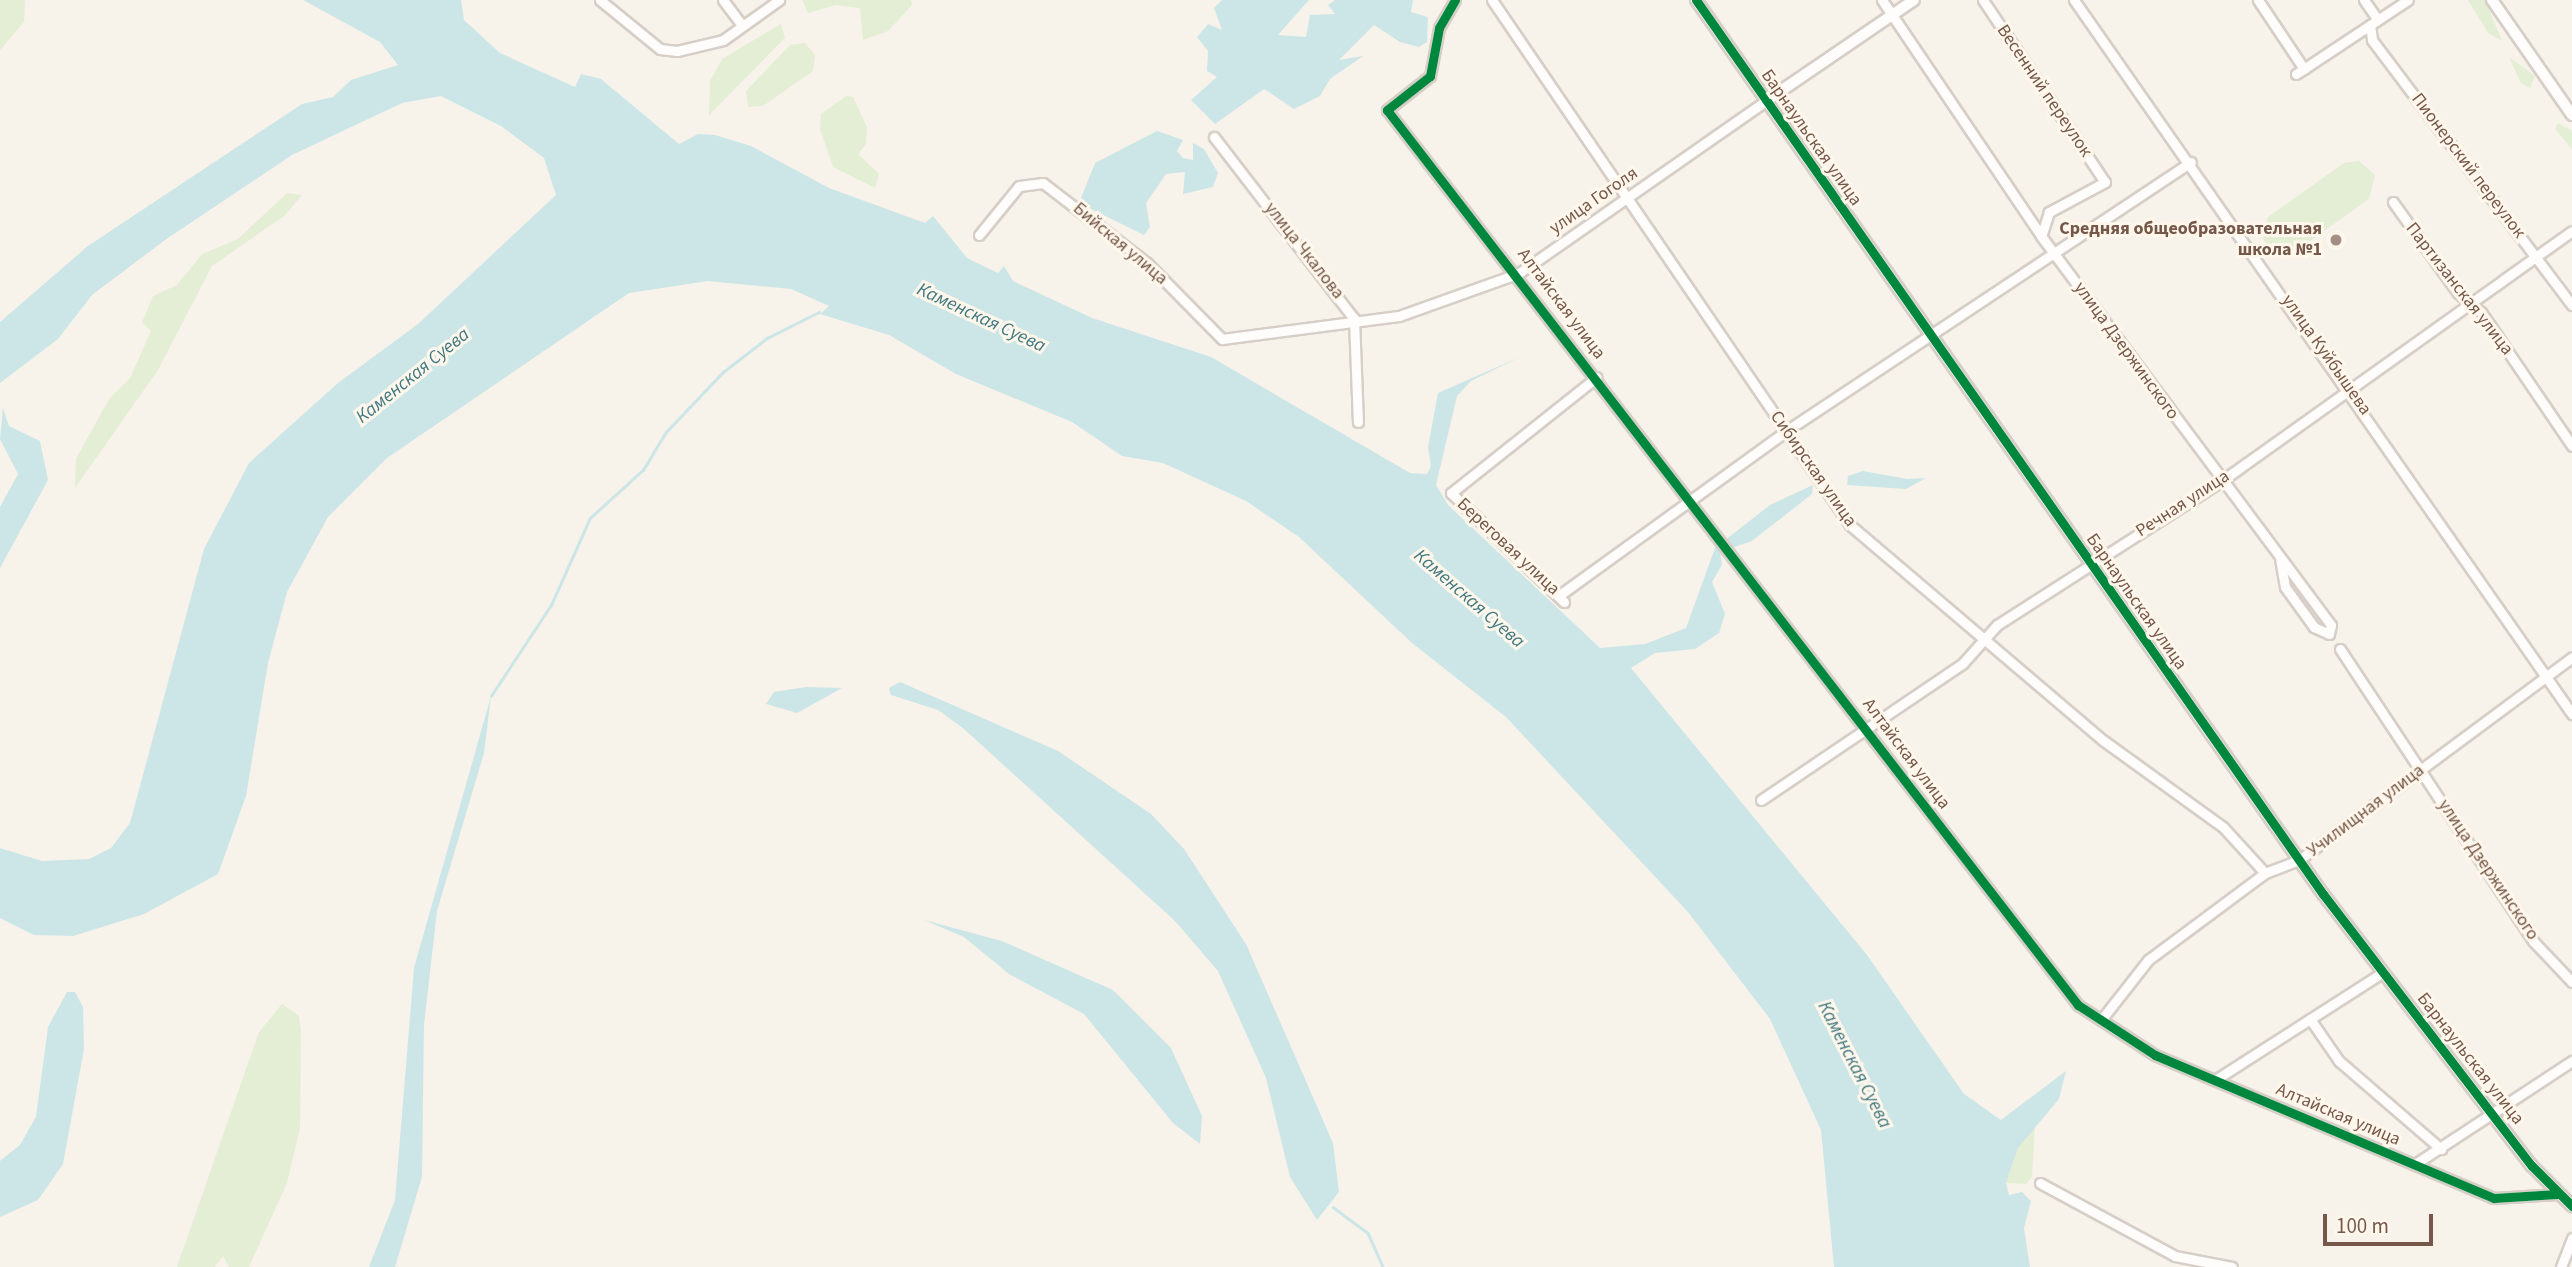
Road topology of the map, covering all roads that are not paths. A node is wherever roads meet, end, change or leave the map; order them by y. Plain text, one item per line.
1 (600, 0) edge
2 (723, 0) edge
3 (779, 0) edge
4 (1455, 0) edge
5 (1492, 0) edge
6 (1696, 0) edge
7 (1882, 0) edge
8 (1913, 0) edge
9 (1983, 0) edge
10 (2074, 0) edge
11 (2258, 0) edge
12 (2364, 0) edge
13 (2408, 0) edge
14 (2492, 0) edge
15 (1893, 14) junction
16 (2374, 22) junction
17 (742, 25) junction
18 (1766, 101) junction
19 (2572, 115) edge
20 (1214, 138) dead end
21 (2191, 162) junction
22 (1626, 198) junction
23 (2393, 202) dead end
24 (2572, 231) edge
25 (978, 236) dead end
26 (2041, 236) junction
27 (2055, 252) junction
28 (2536, 257) junction
29 (1519, 273) junction
30 (2469, 305) junction
31 (2572, 305) edge
32 (1354, 319) junction
33 (1930, 336) junction
34 (1222, 339) joint
35 (1597, 377) junction
36 (2350, 389) junction
37 (1358, 422) dead end
38 (1786, 431) junction
39 (2572, 446) edge
40 (2220, 482) junction
41 (1691, 500) junction
42 (2280, 560) junction
43 (2090, 563) junction
44 (1986, 639) junction
45 (2340, 649) dead end
46 (2572, 657) edge
47 (2546, 676) junction
48 (2572, 714) edge
49 (1868, 731) junction
50 (2421, 769) junction
51 (1761, 800) dead end
52 (2299, 860) junction
53 (2265, 873) junction
54 (2383, 972) junction
55 (2572, 982) edge
56 (2309, 1019) junction
57 (2101, 1020) junction
58 (2572, 1061) edge
59 (2215, 1080) junction
60 (2491, 1113) junction
61 (2441, 1149) junction
62 (2415, 1164) junction
63 (2040, 1183) dead end
64 (2557, 1194) junction
65 (2572, 1206) edge
66 (2572, 1238) edge
67 (2232, 1267) edge
68 (2561, 1267) edge

1 - 17 street
2 - 17 street
3 - 17 street
4 - 29 street, Алтайская улица
5 - 22 street, Сибирская улица
6 - 18 street, Барнаульская улица
7 - 15 street, улица Дзержинского
8 - 15 street, улица Гоголя
9 - 26 street, Весенний переулок
10 - 21 street, улица Куйбышева
11 - 16 street
12 - 16 street, Пионерский переулок
13 - 16 street
14 - 19 street
15 - 18 street, улица Гоголя
15 - 26 street, улица Дзержинского
16 - 28 street, Пионерский переулок
18 - 22 street, улица Гоголя
18 - 33 street, Барнаульская улица
20 - 32 street, улица Чкалова
21 - 27 street
21 - 36 street, улица Куйбышева
22 - 29 street, улица Гоголя
22 - 38 street, Сибирская улица
23 - 30 street, Партизанская улица
24 - 28 street, Речная улица
25 - 34 street, Бийская улица
26 - 27 street, улица Дзержинского
27 - 33 street
27 - 40 street, улица Дзержинского
28 - 30 street, Речная улица
28 - 31 street, Пионерский переулок
29 - 32 street, улица Гоголя
29 - 35 street, Алтайская улица
30 - 36 street, Речная улица
30 - 39 street, Партизанская улица
32 - 34 street, улица Гоголя
32 - 37 street, улица Чкалова
33 - 38 street
33 - 43 street, Барнаульская улица
35 - 41 street, Алтайская улица
35 - 41 street, Береговая улица
36 - 40 street, Речная улица
36 - 47 street, улица Куйбышева
38 - 41 street
38 - 44 street, Сибирская улица
40 - 42 street, улица Дзержинского
40 - 43 street, Речная улица
41 - 49 street, Алтайская улица
42 - 42 street, улица Дзержинского
43 - 44 street, Речная улица
43 - 52 street, Барнаульская улица
44 - 49 street, Речная улица
44 - 53 street, Сибирская улица
45 - 50 street, улица Дзержинского
46 - 47 street, Училищная улица
47 - 48 street, улица Куйбышева
47 - 50 street, Училищная улица
49 - 51 street, Речная улица
49 - 57 street, Алтайская улица
50 - 52 street, Училищная улица
50 - 55 street, улица Дзержинского
52 - 53 street, Училищная улица
52 - 54 street, Барнаульская улица
53 - 57 street, Училищная улица
54 - 56 street
54 - 60 street, Барнаульская улица
56 - 59 street
56 - 61 street
57 - 59 street, Алтайская улица
58 - 60 street
59 - 62 street, Алтайская улица
60 - 61 street
60 - 64 street, Барнаульская улица
61 - 62 street
62 - 64 street, Алтайская улица
63 - 67 street
64 - 65 street, Барнаульская улица
66 - 68 street

